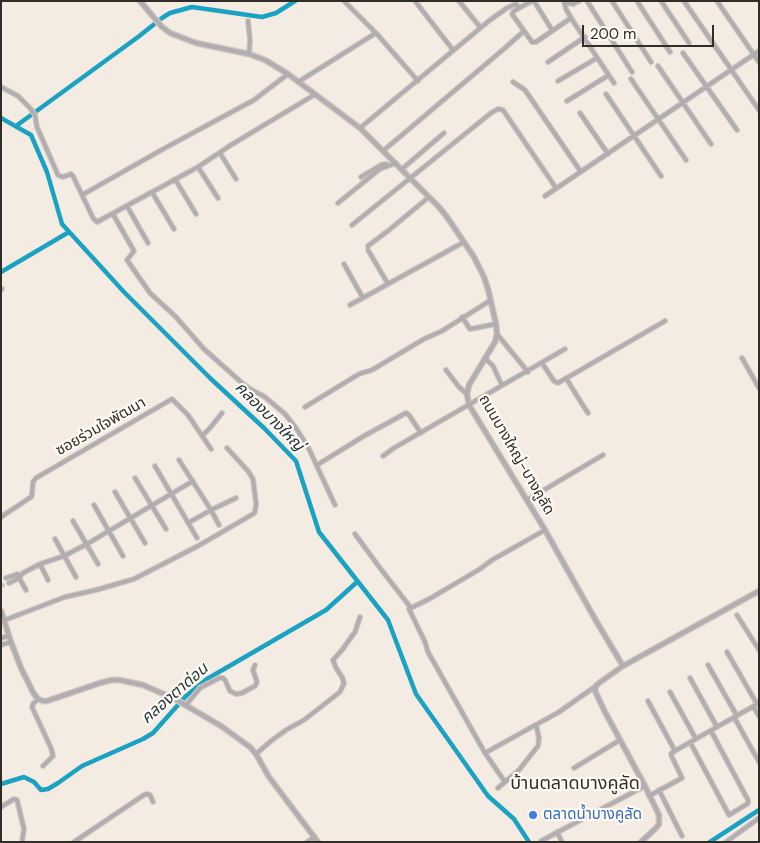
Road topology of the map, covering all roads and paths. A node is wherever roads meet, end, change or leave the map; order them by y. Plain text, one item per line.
1 (140, 1) edge
2 (344, 1) edge
3 (415, 1) edge
4 (459, 1) edge
5 (533, 1) edge
6 (564, 1) edge
7 (580, 1) edge
8 (587, 1) edge
9 (612, 1) edge
10 (637, 1) edge
11 (662, 1) edge
12 (684, 1) edge
13 (718, 1) edge
14 (518, 4) edge
15 (571, 18) junction
16 (248, 20) dead end
17 (480, 27) junction
18 (552, 30) junction
19 (524, 31) junction
20 (376, 33) junction
21 (585, 37) junction
22 (688, 43) dead end
23 (453, 50) junction
24 (759, 51) edge
25 (670, 52) dead end
26 (684, 53) dead end
27 (249, 54) junction
28 (754, 55) junction
29 (597, 58) junction
30 (548, 62) dead end
31 (651, 62) dead end
32 (759, 62) edge
33 (658, 66) dead end
34 (731, 70) junction
35 (632, 72) dead end
36 (288, 74) junction
37 (608, 75) junction
38 (631, 80) dead end
39 (418, 81) junction
40 (558, 81) dead end
41 (298, 82) junction
42 (514, 82) dead end
43 (614, 83) dead end
44 (707, 86) junction
45 (1, 87) edge
46 (606, 94) dead end
47 (314, 95) junction
48 (567, 101) dead end
49 (683, 103) junction
50 (759, 110) edge
51 (580, 113) dead end
52 (658, 119) junction
53 (360, 128) junction
54 (737, 130) dead end
55 (444, 133) dead end
56 (634, 135) junction
57 (711, 144) dead end
58 (383, 151) junction
59 (220, 153) junction
60 (608, 154) junction
61 (686, 160) dead end
62 (396, 163) junction
63 (389, 165) junction
64 (198, 167) junction
65 (402, 169) junction
66 (581, 172) junction
67 (661, 176) dead end
68 (361, 177) dead end
69 (410, 178) junction
70 (175, 179) junction
71 (236, 179) dead end
72 (556, 188) junction
73 (152, 192) junction
74 (82, 195) junction
75 (545, 196) dead end
76 (429, 197) junction
77 (218, 198) dead end
78 (338, 203) dead end
79 (127, 206) junction
80 (113, 214) junction
81 (196, 214) dead end
82 (352, 225) dead end
83 (174, 229) dead end
84 (464, 242) junction
85 (148, 243) dead end
86 (344, 264) dead end
87 (388, 284) junction
88 (363, 298) junction
89 (491, 300) junction
90 (350, 305) dead end
91 (462, 317) junction
92 (665, 321) dead end
93 (496, 324) junction
94 (497, 334) junction
95 (566, 349) dead end
96 (484, 358) junction
97 (742, 358) dead end
98 (542, 363) junction
99 (446, 370) dead end
100 (528, 372) junction
101 (566, 378) junction
102 (501, 383) dead end
103 (759, 388) edge
104 (467, 394) junction
105 (469, 405) junction
106 (305, 407) dead end
107 (588, 412) dead end
108 (222, 413) dead end
109 (421, 433) junction
110 (202, 436) junction
111 (211, 448) dead end
112 (227, 448) dead end
113 (603, 454) dead end
114 (383, 456) dead end
115 (179, 460) dead end
116 (317, 465) junction
117 (155, 466) dead end
118 (135, 478) dead end
119 (193, 481) junction
120 (115, 492) dead end
121 (172, 494) junction
122 (236, 498) dead end
123 (527, 500) junction
124 (94, 505) dead end
125 (152, 505) junction
126 (335, 505) dead end
127 (211, 510) junction
128 (1, 517) edge
129 (131, 518) junction
130 (73, 522) dead end
131 (188, 523) junction
132 (219, 525) dead end
133 (166, 529) dead end
134 (545, 530) junction
135 (109, 531) junction
136 (356, 534) dead end
137 (54, 538) dead end
138 (197, 538) dead end
139 (145, 543) dead end
140 (87, 544) junction
141 (64, 556) junction
142 (123, 556) dead end
143 (40, 564) junction
144 (98, 564) dead end
145 (18, 576) junction
146 (76, 577) dead end
147 (6, 578) tunnel mouth
148 (48, 580) dead end
149 (8, 583) tunnel mouth
150 (26, 590) dead end
151 (759, 591) edge
152 (732, 605) junction
153 (411, 608) junction
154 (1, 611) edge
155 (360, 617) dead end
156 (5, 620) junction
157 (9, 636) junction
158 (1, 638) edge
159 (11, 642) junction
160 (1, 645) edge
161 (759, 650) edge
162 (727, 652) dead end
163 (255, 665) dead end
164 (708, 665) dead end
165 (623, 666) junction
166 (690, 678) dead end
167 (596, 686) junction
168 (670, 692) dead end
169 (38, 698) junction
170 (648, 701) dead end
171 (185, 704) junction
172 (756, 704) edge
173 (736, 716) junction
174 (759, 716) edge
175 (536, 726) junction
176 (717, 727) junction
177 (711, 730) junction
178 (696, 739) junction
179 (620, 740) junction
180 (690, 742) junction
181 (675, 751) junction
182 (485, 753) junction
183 (256, 754) junction
184 (759, 762) edge
185 (43, 766) dead end
186 (574, 768) dead end
187 (505, 782) junction
188 (645, 786) junction
189 (498, 788) dead end
190 (659, 790) junction
191 (649, 796) junction
192 (153, 802) dead end
193 (1, 807) edge
194 (759, 818) edge
195 (557, 832) junction
196 (682, 836) dead end
197 (316, 840) edge
198 (541, 841) edge
199 (22, 842) edge
200 (74, 842) edge
201 (307, 842) edge
202 (562, 842) edge
203 (641, 842) edge
204 (726, 842) edge

1 - 27 street
2 - 20 street
3 - 23 street
4 - 17 street
5 - 14 street
5 - 18 street
6 - 7 street
6 - 15 street
8 - 35 street
9 - 31 street
10 - 25 street
11 - 22 street
12 - 34 street
13 - 28 street
14 - 17 street
14 - 19 street
15 - 18 street
15 - 21 street
16 - 27 street
17 - 23 street
18 - 19 street
19 - 58 street
20 - 39 street
20 - 41 street
21 - 29 street
21 - 30 street
23 - 39 street
24 - 28 street
26 - 44 street
27 - 36 street
28 - 32 street
28 - 34 street
29 - 37 street
29 - 40 street
33 - 49 street
34 - 44 street
34 - 50 street
36 - 41 street
36 - 74 street
37 - 43 street
37 - 48 street
38 - 52 street
39 - 53 street
41 - 47 street
42 - 66 street
44 - 49 street
44 - 54 street
45 - 74 street
46 - 56 street
47 - 53 street
47 - 59 street
49 - 52 street
49 - 57 street
51 - 60 street
52 - 56 street
52 - 61 street
53 - 58 street
55 - 65 street
56 - 60 street
56 - 67 street
58 - 62 street
59 - 64 street
59 - 71 street
60 - 66 street
62 - 63 street
62 - 65 street
63 - 68 street
63 - 78 street
64 - 70 street
64 - 77 street
65 - 69 street
66 - 72 street
69 - 72 street
69 - 76 street
69 - 82 street
70 - 73 street
70 - 81 street
72 - 75 street
73 - 79 street
73 - 83 street
74 - 80 street
76 - 84 street
76 - 87 street
79 - 80 street
79 - 85 street
80 - 116 street
84 - 87 street
84 - 89 street
86 - 88 street
87 - 88 street
88 - 90 street
89 - 91 street
89 - 93 street
91 - 93 street
91 - 106 street
92 - 101 street
93 - 94 street
94 - 96 street, ถนนบางใหญ่-บางคูลัด
94 - 100 street
95 - 98 street
96 - 102 street
96 - 104 street, ถนนบางใหญ่-บางคูลัด
97 - 103 street
98 - 100 street
98 - 101 street
99 - 104 street
100 - 105 street
101 - 107 street
104 - 105 street, ถนนบางใหญ่-บางคูลัด
105 - 109 street
105 - 123 street, ถนนบางใหญ่-บางคูลัด
108 - 110 street
109 - 114 street
109 - 116 street
110 - 111 street, ซอยร่วมใจพัฒนา
110 - 128 street, ซอยร่วมใจพัฒนา
112 - 156 street
113 - 123 street
115 - 119 street
116 - 126 street
117 - 121 street
118 - 125 street
119 - 121 street
119 - 127 street
120 - 129 street
121 - 125 street
121 - 131 street
122 - 127 street
123 - 134 street, ถนนบางใหญ่-บางคูลัด
124 - 135 street
125 - 129 street
125 - 133 street
127 - 131 street
127 - 132 street
129 - 135 street
129 - 139 street
130 - 140 street
131 - 138 street
134 - 153 street
134 - 165 street, ถนนบางใหญ่-บางคูลัด
135 - 140 street
135 - 142 street
136 - 153 street
137 - 141 street
140 - 141 street
140 - 144 street
141 - 143 street
141 - 146 street
143 - 145 street
143 - 148 street
145 - 147 street
145 - 149 street
145 - 150 street
151 - 152 street
152 - 161 street
152 - 165 street
153 - 182 street
154 - 156 street
155 - 183 street
156 - 157 street
157 - 158 street
157 - 159 street
159 - 160 street
159 - 169 street
162 - 172 street
163 - 171 street
164 - 173 street
165 - 167 street
166 - 176 street
167 - 175 street
167 - 179 street
168 - 178 street
169 - 171 street
169 - 185 street
170 - 181 street
171 - 183 street
172 - 173 street
172 - 174 street
173 - 176 street
173 - 184 street
175 - 182 street
175 - 187 street
176 - 177 street
177 - 178 street
177 - 180 street
178 - 180 street
179 - 186 street
179 - 188 street
180 - 181 street
181 - 190 street
182 - 187 street
183 - 197 street
187 - 189 street
188 - 191 street
188 - 195 street
190 - 191 street
190 - 196 street
191 - 203 street
192 - 200 street
193 - 199 street
194 - 204 street
195 - 198 street
195 - 202 street
197 - 201 street

